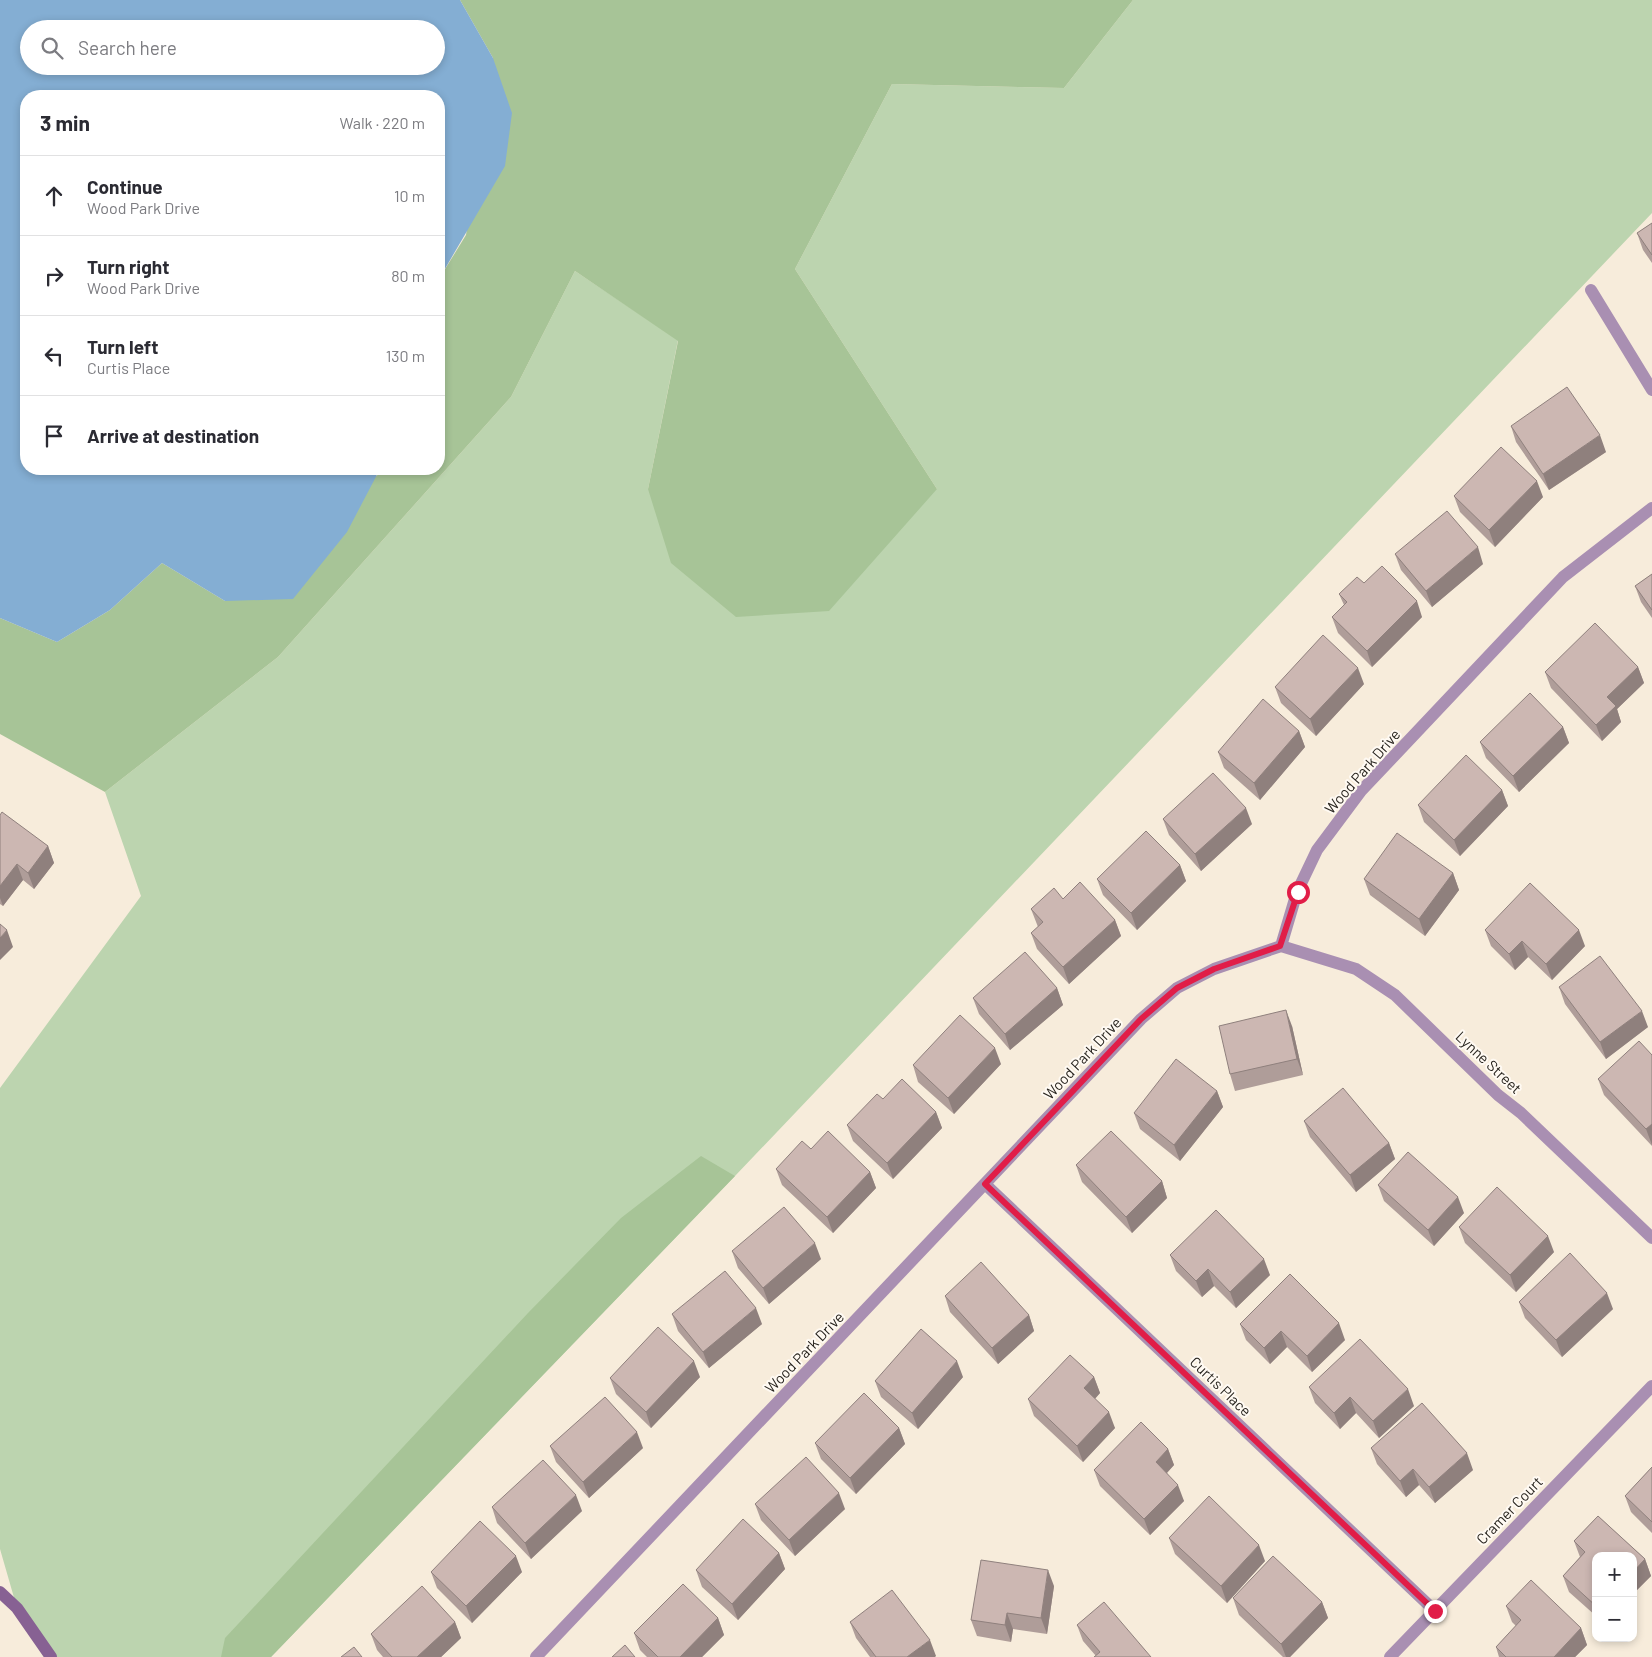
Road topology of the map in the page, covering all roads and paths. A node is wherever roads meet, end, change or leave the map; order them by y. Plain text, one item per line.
1 (1591, 290) dead end
2 (1652, 390) edge
3 (1652, 508) edge
4 (1280, 946) junction
5 (985, 1184) junction
6 (1652, 1238) edge
7 (1652, 1386) edge
8 (0, 1592) edge
9 (1435, 1611) junction
10 (51, 1657) edge
11 (536, 1657) edge
12 (1390, 1657) edge

1 - 2 street
3 - 4 street, Wood Park Drive
4 - 5 street, Wood Park Drive
4 - 6 street, Lynne Street
5 - 9 street, Curtis Place
5 - 11 street, Wood Park Drive
7 - 9 street, Cramer Court
8 - 10 street
9 - 12 street, Cramer Court

